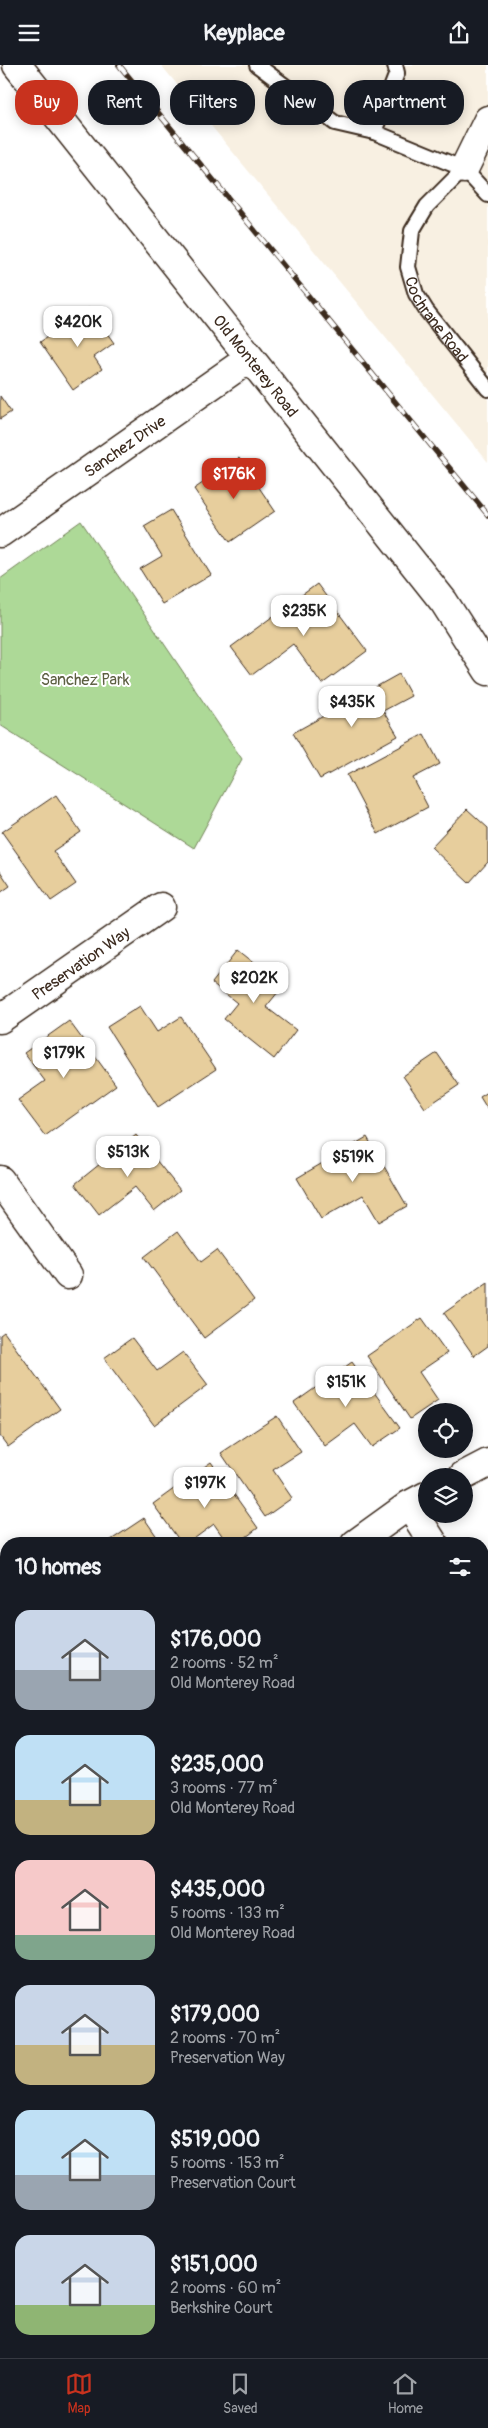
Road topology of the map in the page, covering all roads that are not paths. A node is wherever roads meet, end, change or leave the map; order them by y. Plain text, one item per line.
1 (17, 65) edge
2 (257, 65) edge
3 (395, 65) edge
4 (488, 120) edge
5 (374, 132) junction
6 (476, 164) edge
7 (488, 195) edge
8 (250, 358) junction
9 (488, 389) edge
10 (0, 533) edge
11 (488, 671) edge
12 (161, 907) dead end
13 (0, 1019) edge
14 (0, 1180) edge
15 (68, 1275) dead end
16 (488, 1463) edge
17 (473, 1471) edge
18 (418, 1500) edge
19 (426, 1523) edge
20 (364, 1537) edge
21 (431, 1537) edge

1 - 8 street, Old Monterey Road
2 - 5 lane
3 - 5 lane
4 - 6 street, Cochrane Road
5 - 6 lane
6 - 7 lane
6 - 9 lane, Cochrane Road
8 - 10 street, Sanchez Drive
8 - 11 street, Old Monterey Road
12 - 13 street, Preservation Way
14 - 15 street
16 - 17 street
18 - 20 street
19 - 21 street

